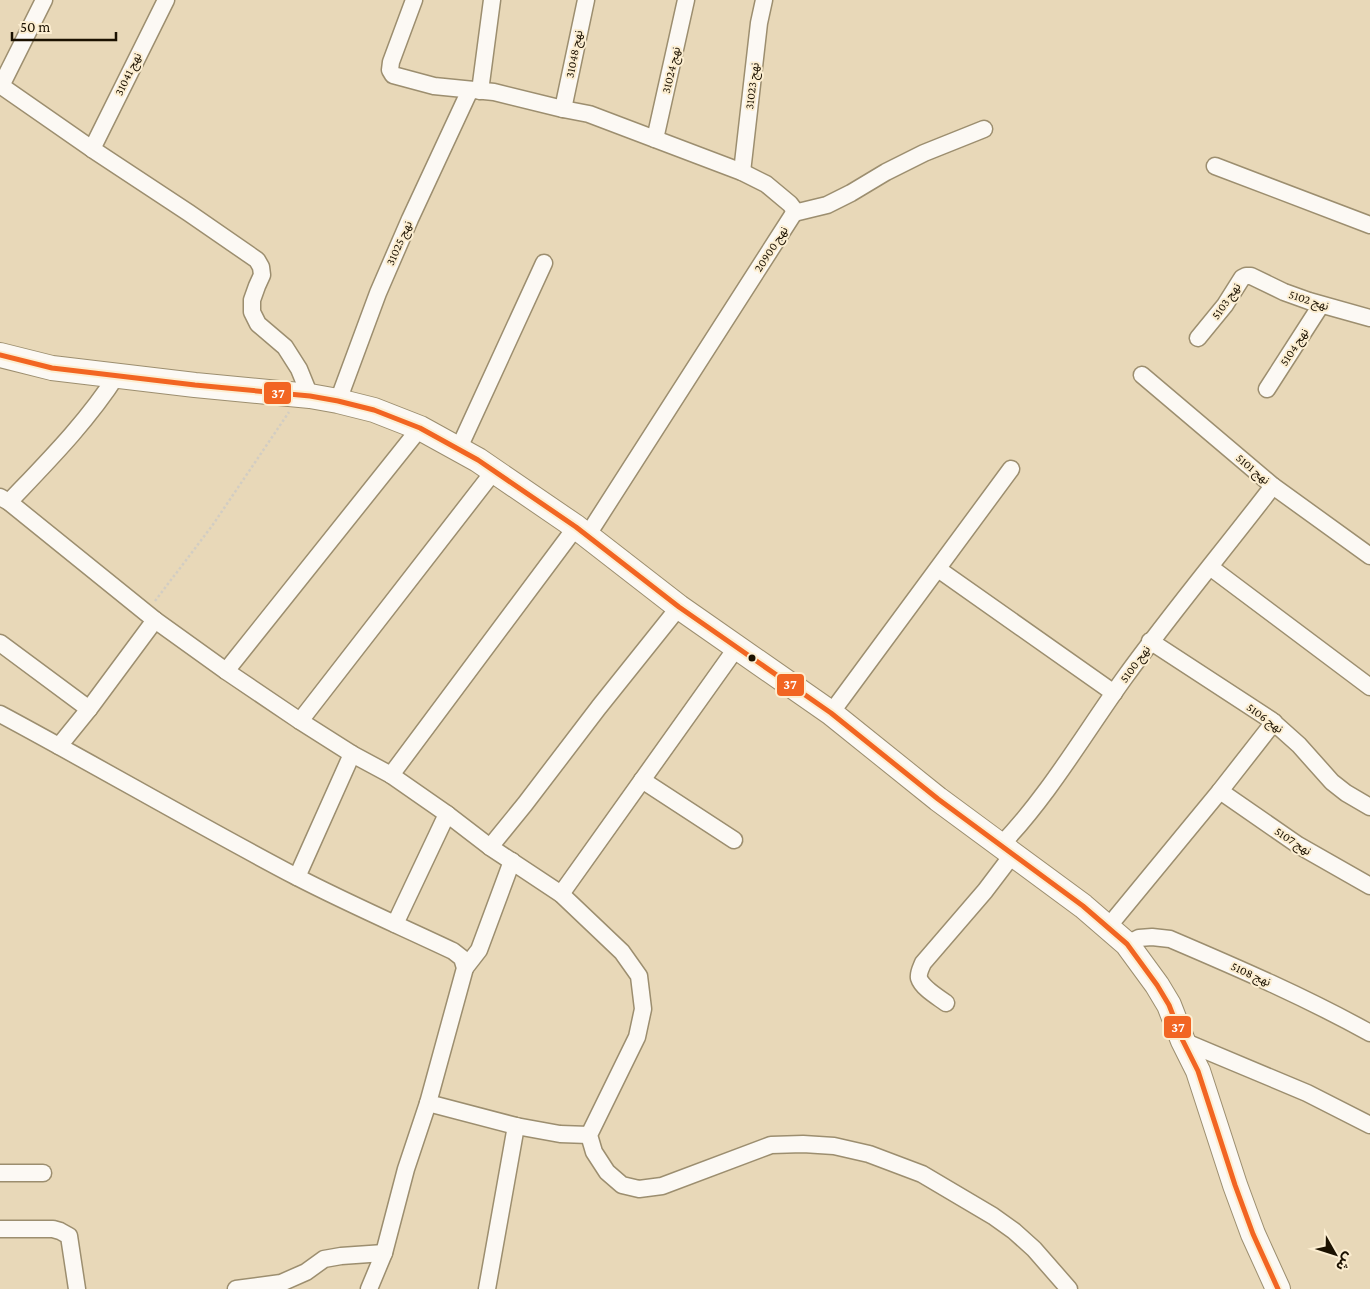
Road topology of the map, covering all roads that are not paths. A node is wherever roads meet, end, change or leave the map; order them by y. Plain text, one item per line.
1 (44, 0) edge
2 (166, 0) edge
3 (414, 0) edge
4 (492, 0) edge
5 (586, 0) edge
6 (686, 0) edge
7 (764, 0) edge
8 (0, 85) edge
9 (481, 91) junction
10 (563, 109) junction
11 (984, 129) dead end
12 (655, 139) junction
13 (92, 149) junction
14 (1215, 166) dead end
15 (742, 172) junction
16 (794, 213) junction
17 (1370, 225) edge
18 (544, 263) dead end
19 (1251, 276) joint
20 (1321, 304) junction
21 (1370, 318) edge
22 (1200, 335) dead end
23 (0, 355) edge
24 (117, 375) junction
25 (1142, 375) dead end
26 (1267, 389) dead end
27 (305, 396) junction
28 (338, 401) junction
29 (420, 428) junction
30 (459, 448) junction
31 (1011, 469) dead end
32 (494, 471) junction
33 (1273, 486) junction
34 (5, 500) edge
35 (581, 532) junction
36 (1370, 556) edge
37 (1210, 567) junction
38 (938, 569) junction
39 (679, 608) junction
40 (151, 616) junction
41 (1150, 642) junction
42 (0, 643) edge
43 (737, 646) junction
44 (226, 671) junction
45 (1370, 687) edge
46 (1114, 693) junction
47 (89, 709) junction
48 (831, 713) junction
49 (0, 714) edge
50 (300, 721) junction
51 (1274, 722) junction
52 (60, 746) junction
53 (352, 754) junction
54 (391, 775) junction
55 (642, 780) junction
56 (1220, 791) junction
57 (1370, 808) edge
58 (447, 814) junction
59 (734, 840) dead end
60 (490, 847) junction
61 (1007, 849) junction
62 (512, 861) junction
63 (297, 877) junction
64 (1370, 886) edge
65 (561, 894) junction
66 (395, 924) junction
67 (1108, 927) junction
68 (1127, 944) junction
69 (465, 968) junction
70 (946, 1002) dead end
71 (1370, 1033) edge
72 (1183, 1041) junction
73 (428, 1103) junction
74 (1370, 1125) edge
75 (516, 1126) junction
76 (589, 1135) junction
77 (0, 1173) edge
78 (43, 1173) dead end
79 (0, 1229) edge
80 (384, 1253) junction
81 (77, 1289) edge
82 (236, 1289) edge
83 (369, 1289) edge
84 (487, 1289) edge
85 (1070, 1289) edge
86 (1278, 1289) edge

1 - 8 street
2 - 13 street, نهج 31041
3 - 9 street, نهج 20900
4 - 9 street, نهج 31025
5 - 10 street, نهج 31048
6 - 12 street, نهج 31024
7 - 15 street, نهج 31023
8 - 13 street
9 - 10 street, نهج 20900
9 - 28 street, نهج 31025
10 - 12 street, نهج 20900
11 - 16 street
12 - 15 street, نهج 20900
13 - 27 street
14 - 17 street
15 - 16 street, نهج 20900
16 - 35 street, نهج 20900
18 - 30 street
19 - 20 street, نهج 5102
19 - 22 street, نهج 5103
20 - 21 street, نهج 5102
20 - 26 street, نهج 5104
23 - 24 main road
24 - 27 main road
24 - 34 street
25 - 33 street, نهج 5101
27 - 28 main road
28 - 29 main road
29 - 30 main road
29 - 44 street
30 - 32 main road
31 - 38 street
32 - 35 main road
32 - 50 street
33 - 36 street, نهج 5101
33 - 37 street, نهج 5100
34 - 40 street
35 - 39 main road
35 - 54 street, نهج 20900
37 - 41 street, نهج 5100
37 - 45 street
38 - 46 street
38 - 48 street
39 - 43 main road
39 - 60 street
40 - 44 street
40 - 47 street
41 - 46 street, نهج 5100
41 - 51 street, نهج 5106
42 - 47 street
43 - 48 main road
43 - 55 street
44 - 50 street
46 - 61 street, نهج 5100
47 - 52 street
48 - 61 main road
49 - 52 street
50 - 53 street
51 - 56 street
51 - 57 street, نهج 5106
52 - 63 street
53 - 54 street
53 - 63 street
54 - 58 street
55 - 59 street
55 - 65 street
56 - 64 street, نهج 5107
56 - 67 street
58 - 60 street
58 - 66 street
60 - 62 street
61 - 67 main road
61 - 70 street, نهج 5100
62 - 65 street
62 - 69 street
63 - 66 street
65 - 76 street
66 - 69 street
67 - 68 main road
68 - 71 street, نهج 5108
68 - 72 main road
69 - 73 street
72 - 74 street
72 - 86 main road
73 - 75 street
73 - 80 street
75 - 76 street
75 - 84 street
76 - 85 street
77 - 78 street
79 - 81 street
80 - 82 street
80 - 83 street

